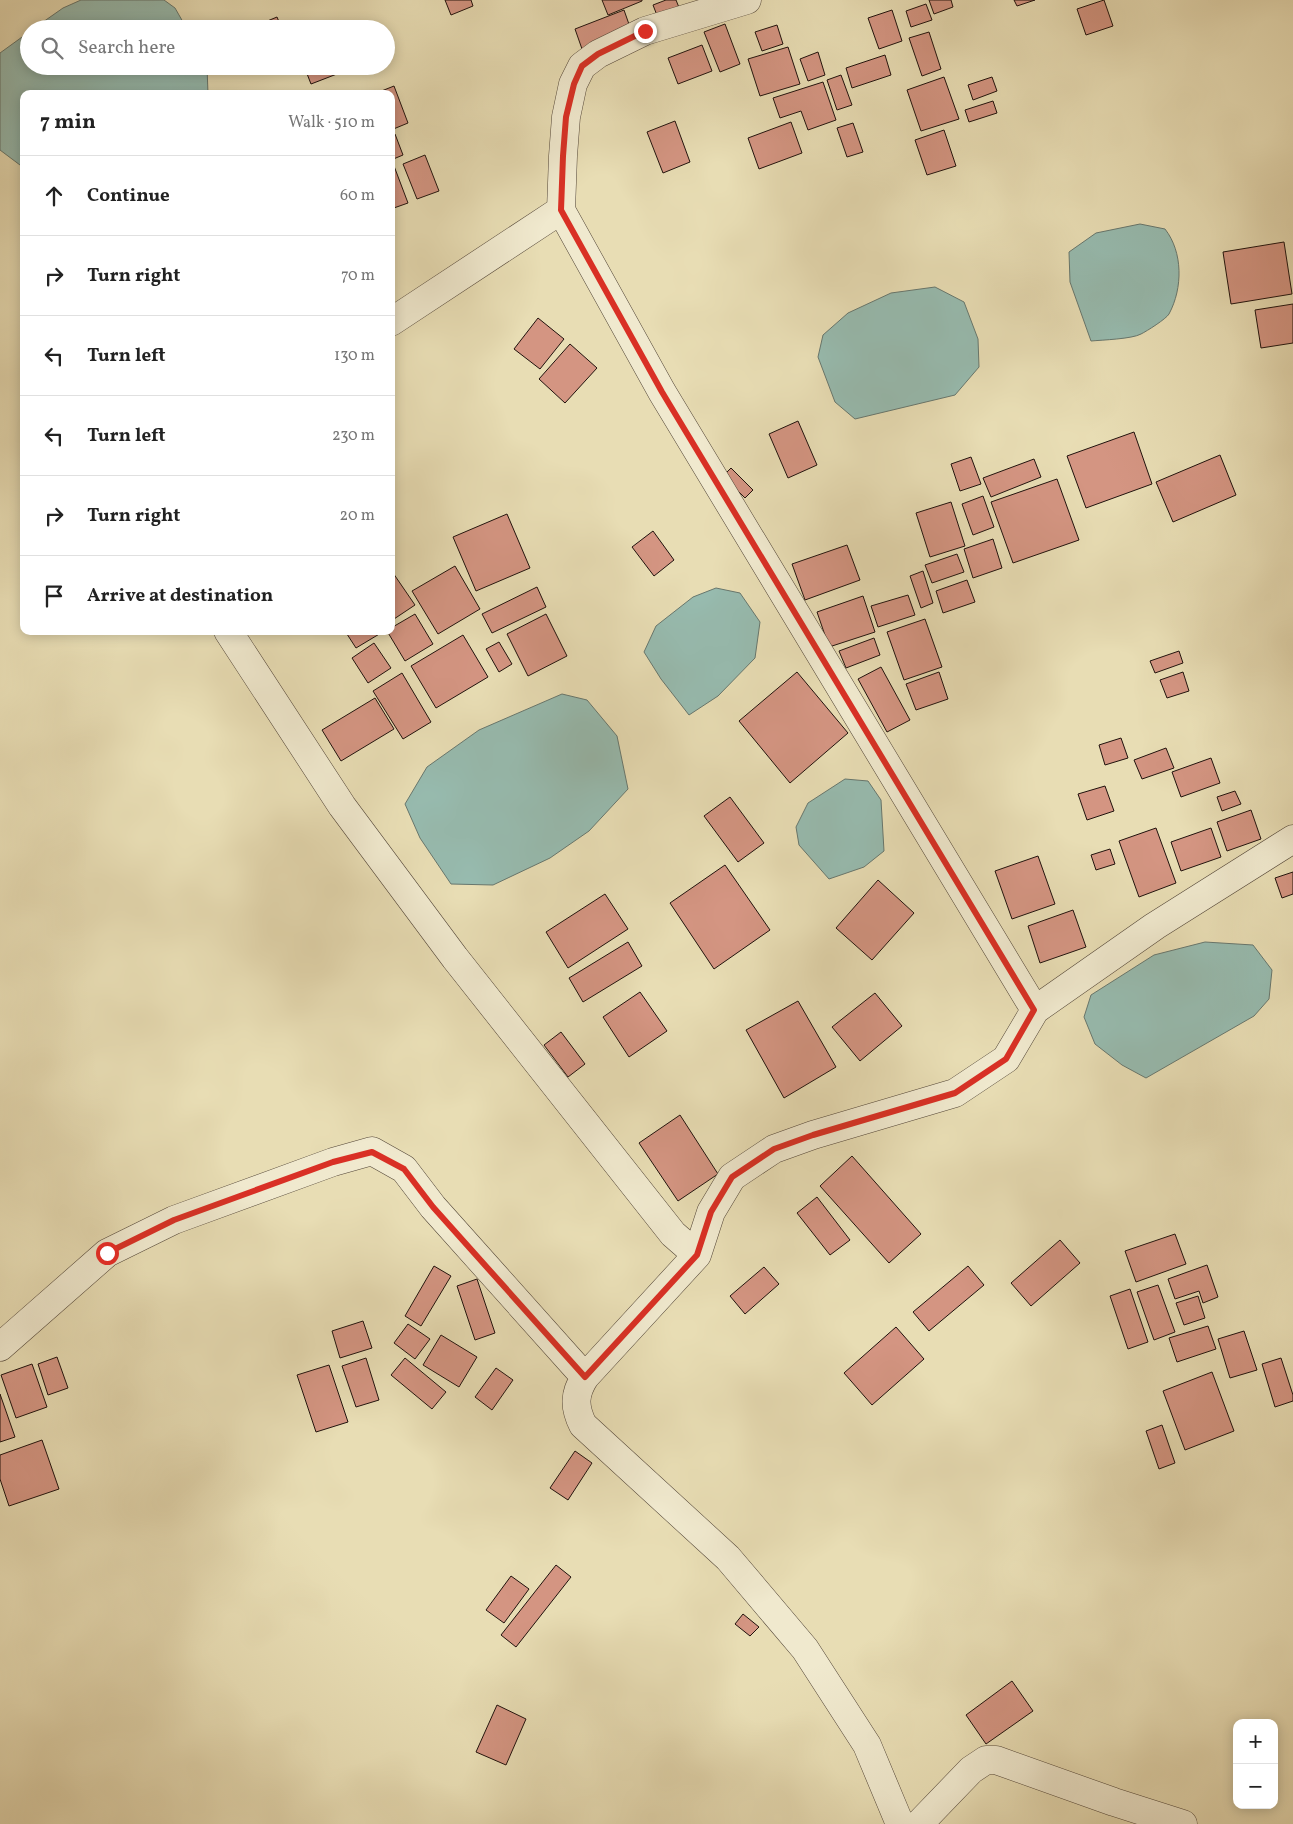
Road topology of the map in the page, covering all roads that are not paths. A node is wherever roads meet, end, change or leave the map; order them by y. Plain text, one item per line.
1 (746, 0) edge
2 (561, 210) junction
3 (395, 319) edge
4 (231, 635) edge
5 (1293, 839) edge
6 (1034, 1010) junction
7 (697, 1255) junction
8 (0, 1347) edge
9 (585, 1377) junction
10 (900, 1824) edge
11 (919, 1824) edge
12 (1183, 1824) edge

1 - 2 street
2 - 3 street
2 - 6 street
4 - 7 street
5 - 6 street
6 - 7 street
7 - 9 street
8 - 9 street
9 - 10 street
11 - 12 street

